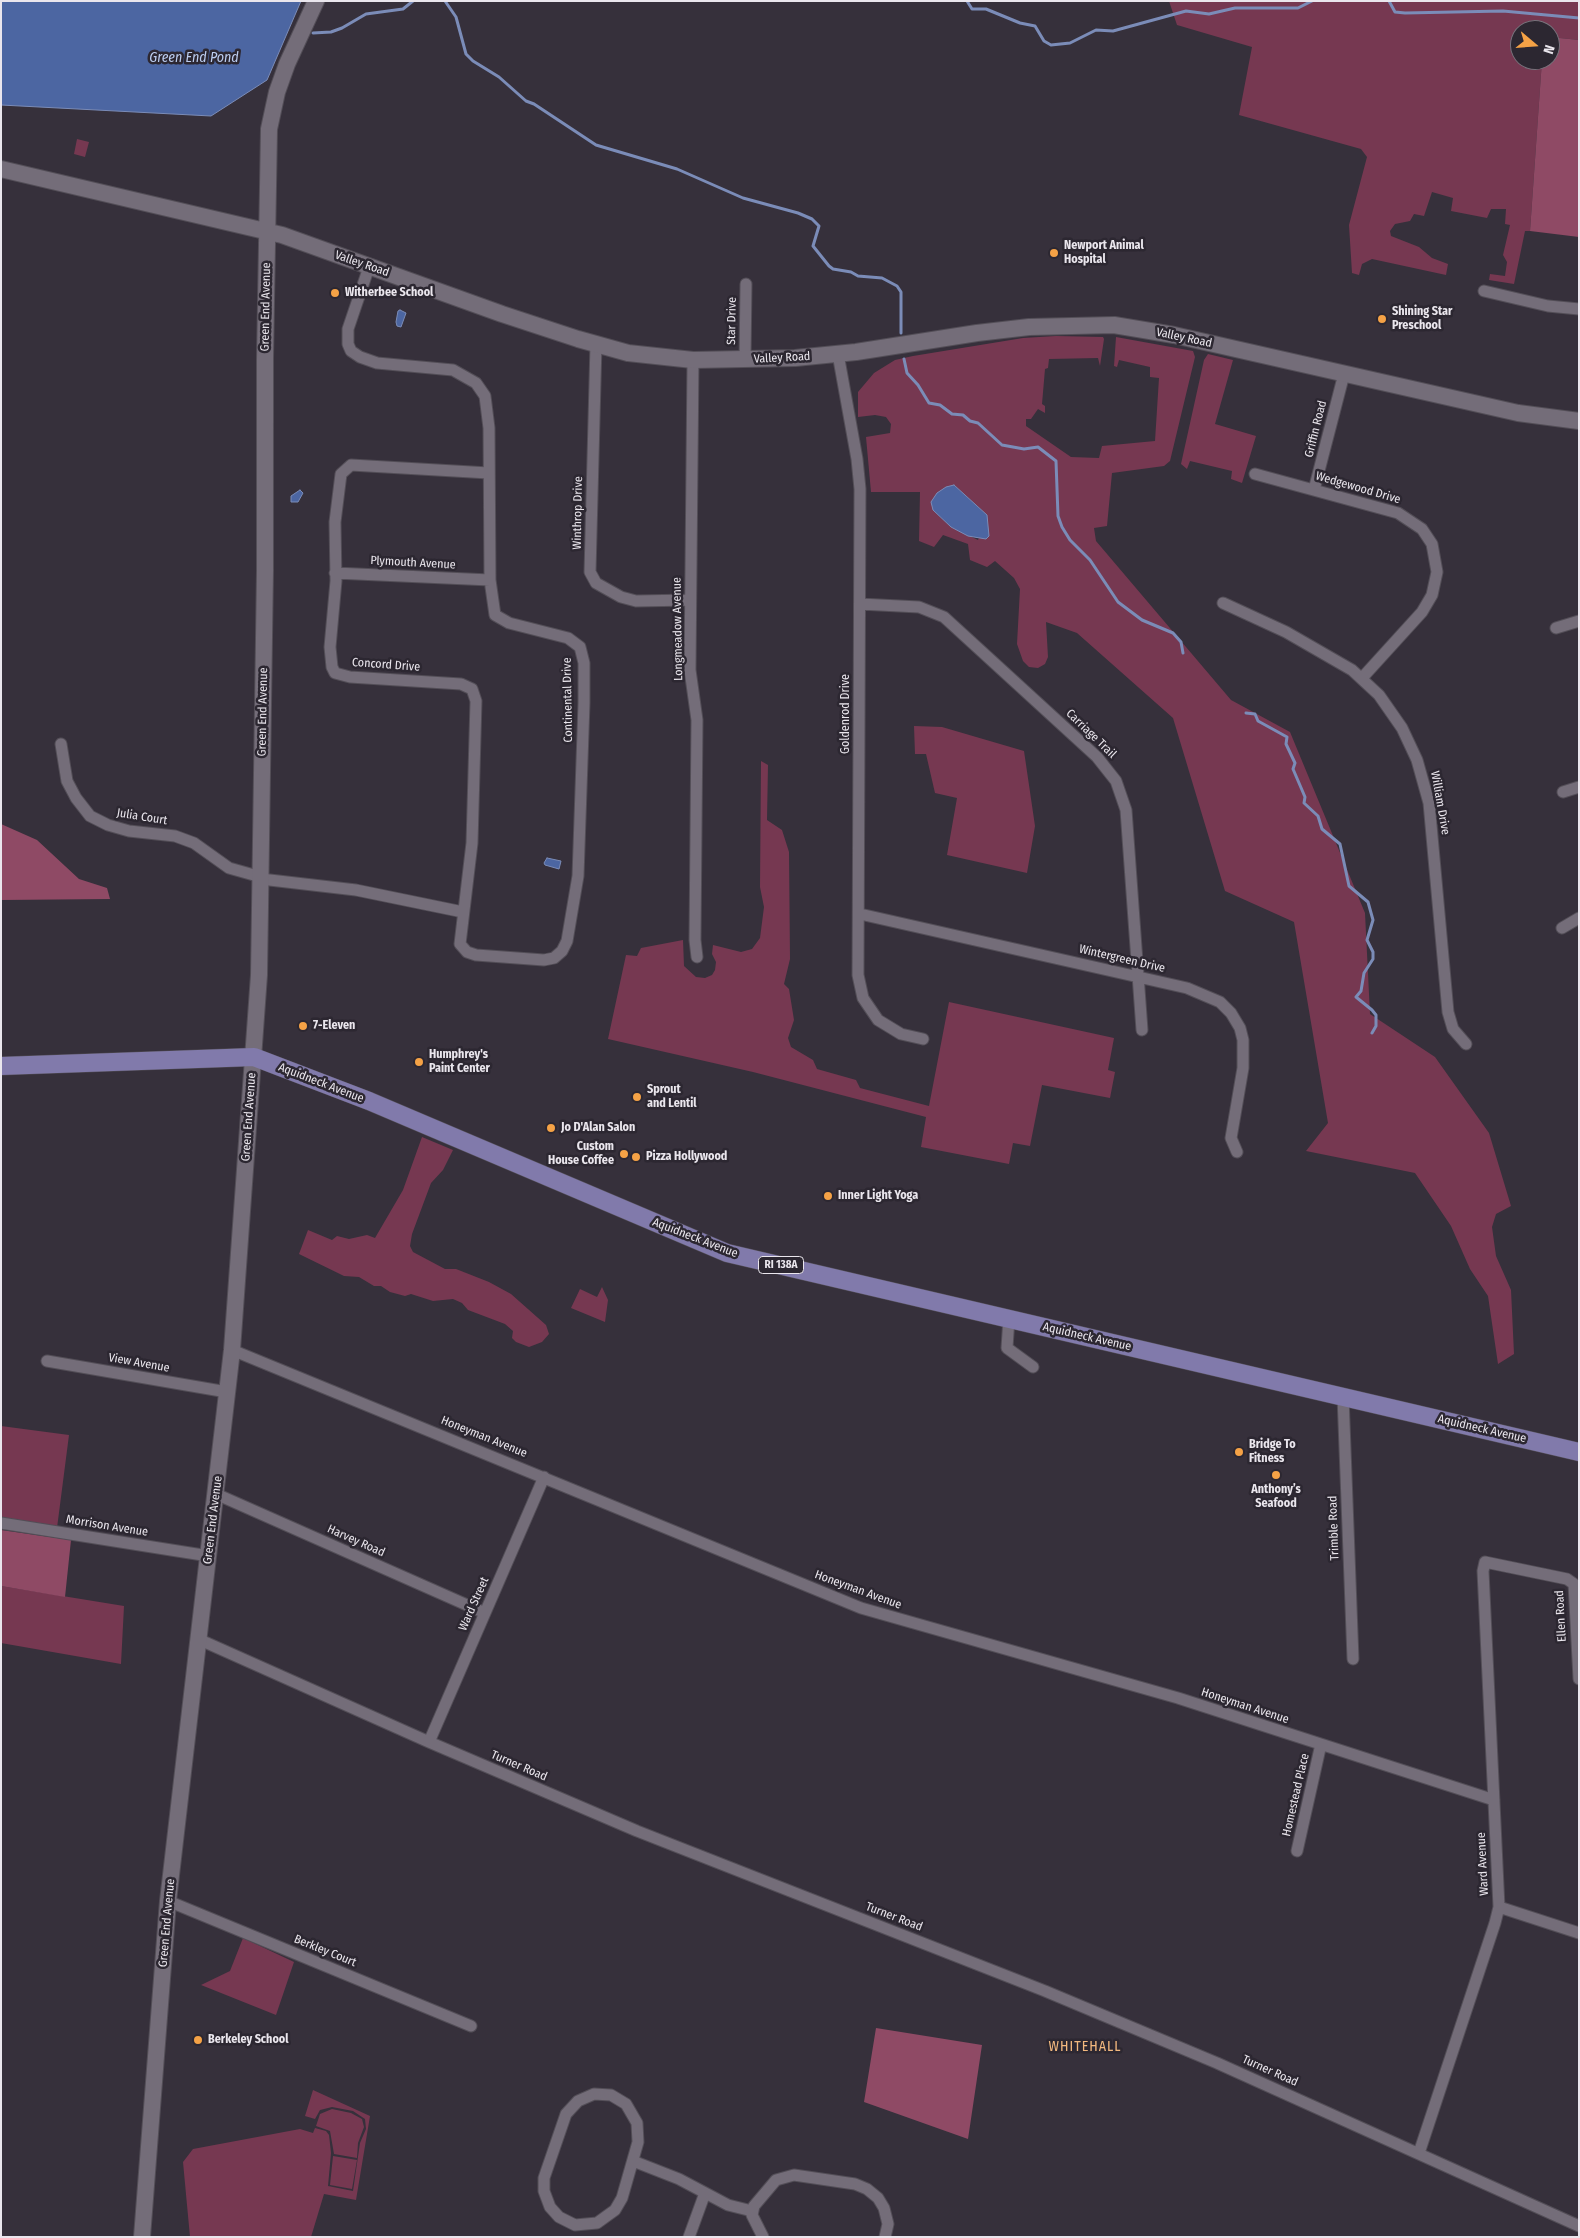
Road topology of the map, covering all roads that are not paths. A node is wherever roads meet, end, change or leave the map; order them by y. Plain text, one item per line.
1 (316, 1) edge
2 (1, 169) edge
3 (267, 231) junction
4 (369, 266) junction
5 (746, 284) dead end
6 (1484, 291) dead end
7 (1579, 309) edge
8 (596, 344) junction
9 (838, 354) junction
10 (693, 360) junction
11 (745, 360) junction
12 (1344, 374) junction
13 (1579, 421) edge
14 (489, 473) junction
15 (1255, 474) dead end
16 (1314, 490) junction
17 (335, 573) junction
18 (490, 580) junction
19 (690, 600) junction
20 (1223, 603) dead end
21 (860, 604) junction
22 (1579, 621) edge
23 (1556, 628) dead end
24 (1362, 678) junction
25 (61, 744) dead end
26 (1579, 787) edge
27 (1563, 792) dead end
28 (261, 878) junction
29 (463, 912) junction
30 (860, 914) junction
31 (1579, 918) edge
32 (1562, 928) dead end
33 (697, 957) dead end
34 (1138, 976) junction
35 (1142, 1030) dead end
36 (923, 1039) dead end
37 (1466, 1044) dead end
38 (254, 1057) junction
39 (1, 1066) edge
40 (1237, 1152) dead end
41 (1009, 1318) junction
42 (232, 1350) junction
43 (47, 1361) dead end
44 (1033, 1367) dead end
45 (227, 1392) junction
46 (1343, 1396) junction
47 (1579, 1452) edge
48 (544, 1477) junction
49 (216, 1494) junction
50 (1, 1523) edge
51 (208, 1556) junction
52 (1485, 1562) joint
53 (484, 1613) junction
54 (198, 1639) junction
55 (1353, 1660) dead end
56 (1579, 1679) edge
57 (428, 1742) junction
58 (1321, 1744) junction
59 (1494, 1800) junction
60 (1297, 1851) dead end
61 (168, 1901) junction
62 (1499, 1906) junction
63 (1579, 1933) edge
64 (471, 2026) dead end
65 (1419, 2153) junction
66 (633, 2161) junction
67 (705, 2193) junction
68 (752, 2210) junction
69 (1579, 2226) edge
70 (142, 2237) edge
71 (688, 2237) edge
72 (763, 2237) edge
73 (885, 2237) edge

1 - 3 main road, Green End Avenue
2 - 3 main road, Valley Road
3 - 4 main road, Valley Road
3 - 28 main road, Green End Avenue
4 - 8 main road, Valley Road
4 - 14 street, Continental Drive
5 - 11 street, Star Drive
6 - 7 street
8 - 10 main road, Valley Road
8 - 19 street, Winthrop Drive
9 - 11 main road, Valley Road
9 - 12 main road, Valley Road
9 - 21 street, Goldenrod Drive
10 - 11 main road, Valley Road
10 - 19 street, Longmeadow Avenue
12 - 13 main road, Valley Road
12 - 16 street, Griffin Road
14 - 17 street, Concord Drive
14 - 18 street, Continental Drive
15 - 16 street, Wedgewood Drive
16 - 24 street, Wedgewood Drive
17 - 18 street, Plymouth Avenue
17 - 29 street, Concord Drive
18 - 29 street, Continental Drive
19 - 33 street, Longmeadow Avenue
20 - 24 street, William Drive
21 - 30 street, Goldenrod Drive
21 - 34 street, Carriage Trail
22 - 23 street
24 - 37 street, William Drive
25 - 28 street, Julia Court
26 - 27 street
28 - 29 street
28 - 38 main road, Green End Avenue
30 - 34 street, Wintergreen Drive
30 - 36 street, Goldenrod Drive
31 - 32 street
34 - 35 street, Carriage Trail
34 - 40 street, Wintergreen Drive
38 - 39 main road, Aquidneck Avenue / RI 138A
38 - 41 main road, Aquidneck Avenue / RI 138A
38 - 42 main road, Green End Avenue
41 - 44 street
41 - 46 main road, Aquidneck Avenue / RI 138A
42 - 45 main road, Green End Avenue
42 - 48 street, Honeyman Avenue
43 - 45 street, View Avenue
45 - 49 main road, Green End Avenue
46 - 47 main road, Aquidneck Avenue / RI 138A
46 - 55 street, Trimble Road
48 - 53 street, Ward Street
48 - 58 street, Honeyman Avenue
49 - 51 main road, Green End Avenue
49 - 53 street, Harvey Road
50 - 51 street, Morrison Avenue
51 - 54 main road, Green End Avenue
52 - 56 street, Ellen Road
52 - 59 street, Ward Avenue
53 - 57 street, Ward Street
54 - 57 street, Turner Road
54 - 61 main road, Green End Avenue
57 - 65 street, Turner Road
58 - 59 street, Honeyman Avenue
58 - 60 street, Homestead Place
59 - 62 street, Ward Avenue
61 - 64 street, Berkley Court
61 - 70 main road, Green End Avenue
62 - 63 street
62 - 65 street, Ward Avenue
65 - 69 street, Turner Road
66 - 66 street
66 - 67 street
67 - 68 street
67 - 71 street
68 - 72 street
68 - 73 street

